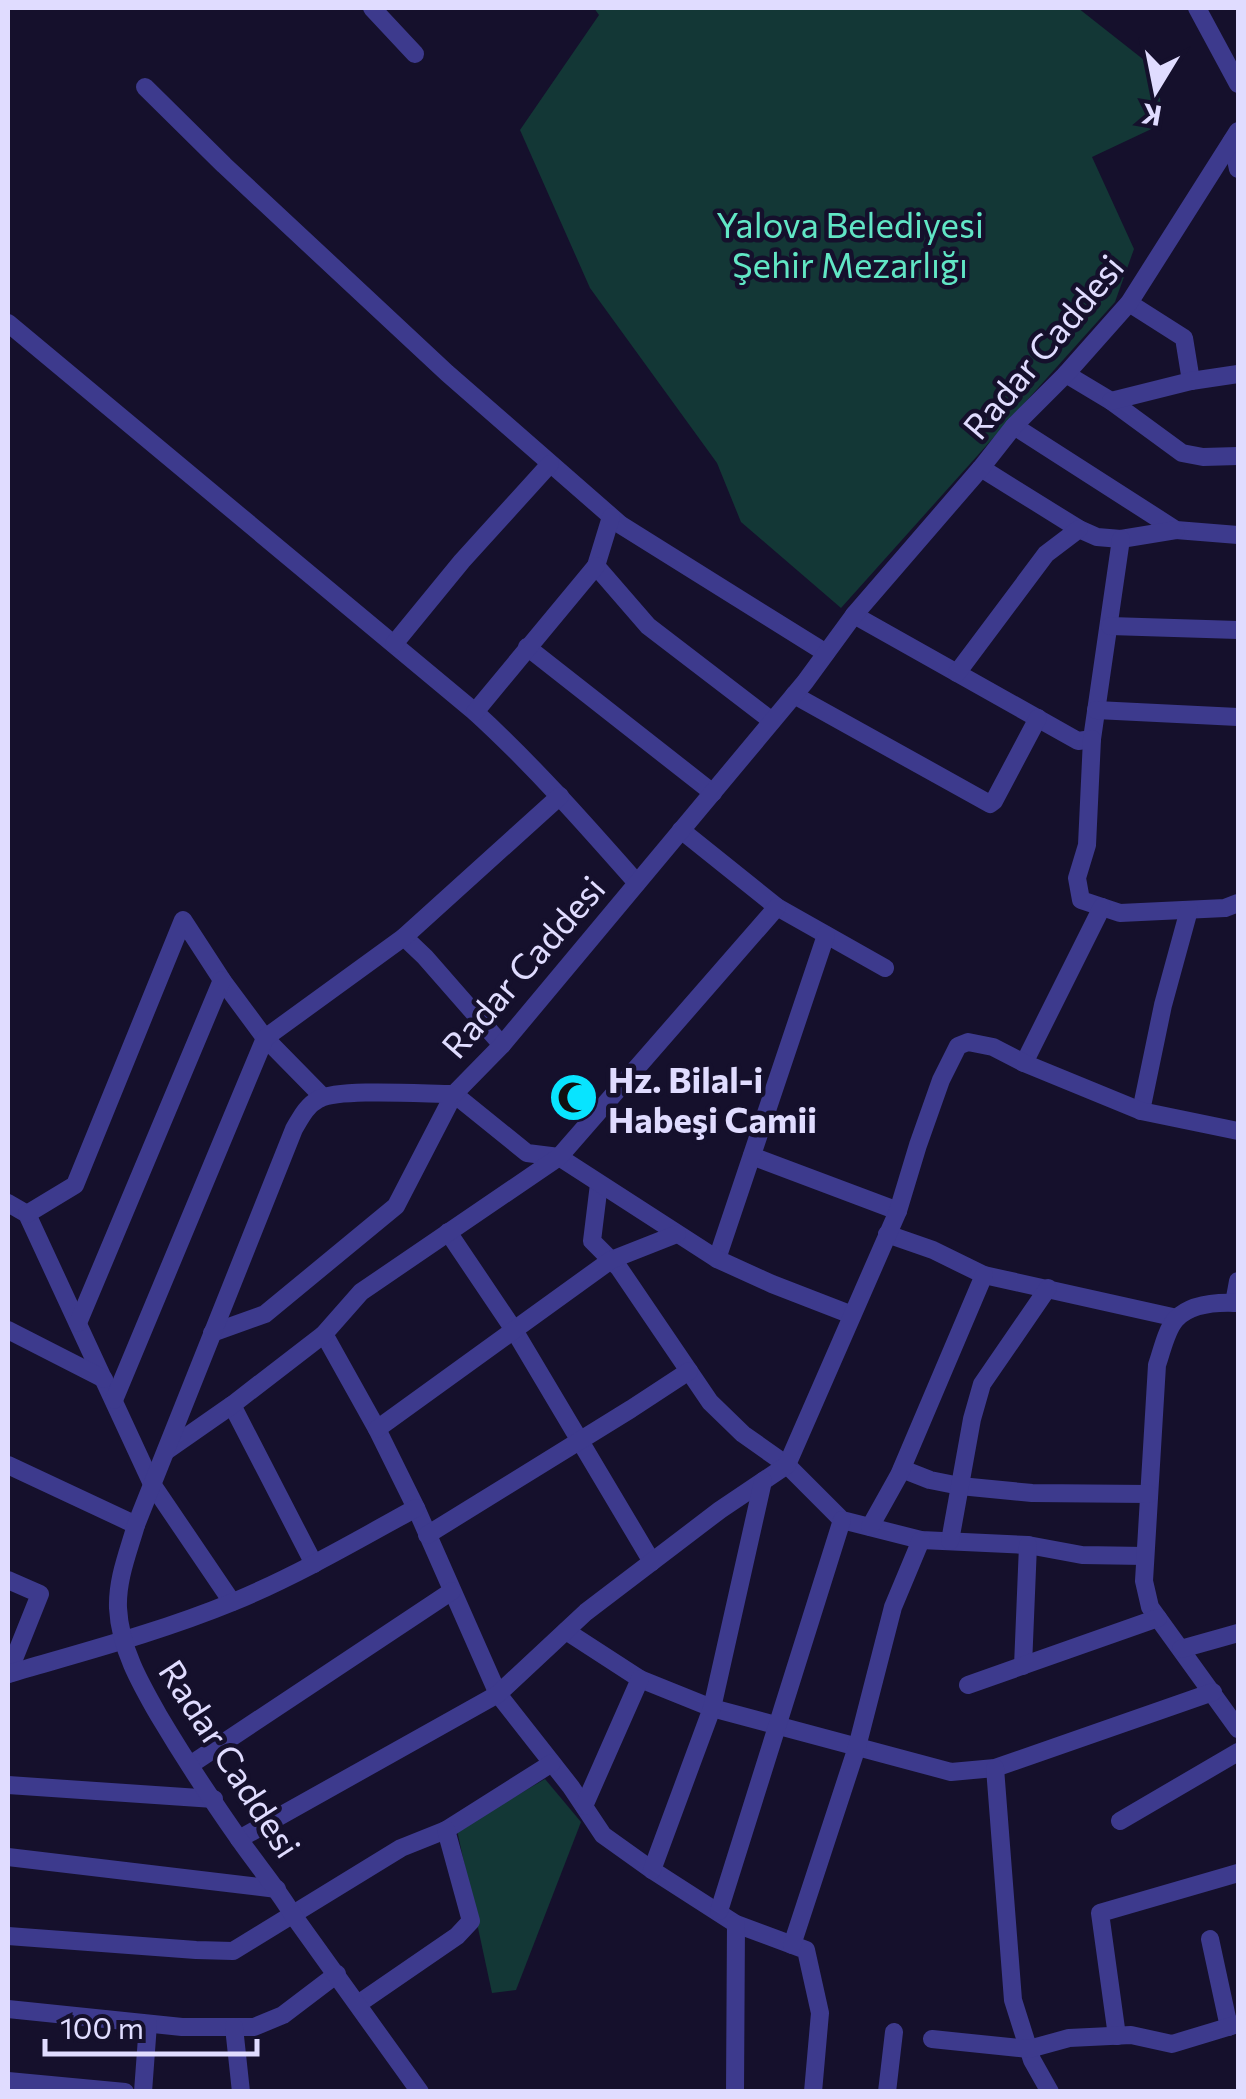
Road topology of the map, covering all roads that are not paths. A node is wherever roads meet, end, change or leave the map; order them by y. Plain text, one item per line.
1 (372, 8) edge
2 (1197, 8) edge
3 (415, 54) dead end
4 (1238, 84) edge
5 (145, 87) dead end
6 (1235, 136) edge
7 (1238, 170) edge
8 (1129, 302) junction
9 (8, 323) edge
10 (1066, 374) junction
11 (1238, 374) edge
12 (1190, 381) junction
13 (1110, 400) junction
14 (1014, 426) junction
15 (1238, 456) edge
16 (550, 464) junction
17 (980, 468) junction
18 (611, 517) junction
19 (1079, 529) junction
20 (1176, 530) junction
21 (1238, 536) edge
22 (1122, 539) junction
23 (596, 566) junction
24 (854, 615) junction
25 (1110, 626) junction
26 (1238, 630) edge
27 (394, 644) junction
28 (528, 646) junction
29 (826, 654) junction
30 (957, 673) junction
31 (794, 695) junction
32 (1096, 710) junction
33 (475, 712) junction
34 (1238, 717) edge
35 (1038, 718) junction
36 (772, 721) junction
37 (1092, 739) junction
38 (713, 792) junction
39 (560, 796) junction
40 (682, 830) junction
41 (637, 883) junction
42 (1238, 903) edge
43 (777, 907) junction
44 (1102, 907) junction
45 (1188, 910) junction
46 (826, 935) junction
47 (404, 937) junction
48 (885, 968) dead end
49 (222, 980) junction
50 (265, 1038) junction
51 (502, 1045) junction
52 (1024, 1063) junction
53 (454, 1094) junction
54 (322, 1096) junction
55 (1142, 1110) junction
56 (1238, 1131) edge
57 (752, 1156) junction
58 (559, 1157) junction
59 (599, 1184) junction
60 (8, 1203) edge
61 (898, 1211) junction
62 (28, 1214) junction
63 (448, 1232) junction
64 (678, 1234) junction
65 (887, 1234) junction
66 (717, 1259) junction
67 (611, 1260) junction
68 (984, 1275) junction
69 (1238, 1280) edge
70 (1048, 1288) junction
71 (1236, 1303) edge
72 (852, 1315) junction
73 (1176, 1318) junction
74 (78, 1323) junction
75 (8, 1330) edge
76 (514, 1330) junction
77 (212, 1333) junction
78 (324, 1334) junction
79 (688, 1371) junction
80 (104, 1379) junction
81 (114, 1400) junction
82 (232, 1405) junction
83 (376, 1429) junction
84 (580, 1440) junction
85 (165, 1451) junction
86 (8, 1465) edge
87 (787, 1465) junction
88 (902, 1468) junction
89 (763, 1481) junction
90 (152, 1484) junction
91 (960, 1486) junction
92 (1149, 1494) junction
93 (416, 1508) junction
94 (842, 1520) junction
95 (136, 1526) junction
96 (870, 1527) junction
97 (426, 1534) junction
98 (921, 1540) junction
99 (950, 1541) junction
100 (1028, 1545) junction
101 (1145, 1556) junction
102 (652, 1562) junction
103 (314, 1564) junction
104 (8, 1580) edge
105 (452, 1591) junction
106 (232, 1602) junction
107 (1158, 1618) junction
108 (566, 1631) junction
109 (1238, 1633) edge
110 (124, 1640) junction
111 (1182, 1650) junction
112 (1023, 1666) junction
113 (640, 1679) junction
114 (968, 1685) dead end
115 (1213, 1692) junction
116 (498, 1694) junction
117 (712, 1708) junction
118 (778, 1726) junction
119 (1238, 1728) edge
120 (857, 1747) junction
121 (1238, 1752) edge
122 (552, 1763) junction
123 (190, 1765) junction
124 (995, 1768) junction
125 (8, 1786) edge
126 (214, 1800) junction
127 (584, 1806) junction
128 (1120, 1820) dead end
129 (446, 1830) junction
130 (239, 1838) junction
131 (8, 1857) edge
132 (652, 1870) junction
133 (1238, 1873) edge
134 (277, 1889) junction
135 (719, 1911) junction
136 (293, 1915) junction
137 (736, 1924) junction
138 (8, 1936) edge
139 (1210, 1939) dead end
140 (792, 1945) junction
141 (337, 1974) junction
142 (358, 2004) junction
143 (8, 2009) edge
144 (148, 2024) junction
145 (1234, 2026) edge
146 (234, 2027) junction
147 (894, 2032) dead end
148 (1118, 2036) junction
149 (932, 2039) dead end
150 (1029, 2050) junction
151 (8, 2081) edge
152 (124, 2092) edge
153 (143, 2092) edge
154 (240, 2092) edge
155 (420, 2092) edge
156 (735, 2092) edge
157 (812, 2092) edge
158 (887, 2092) edge
159 (1050, 2092) edge

1 - 3 street
2 - 4 street
5 - 16 street
6 - 7 street
6 - 8 street, Radar Caddesi
8 - 10 street, Radar Caddesi
8 - 12 street
9 - 27 street
10 - 13 street
10 - 14 street, Radar Caddesi
11 - 12 street
12 - 13 street
13 - 15 street
14 - 17 street, Radar Caddesi
14 - 20 street
16 - 18 street
16 - 27 street
17 - 19 street
17 - 24 street, Radar Caddesi
18 - 23 street
18 - 29 street
19 - 22 street
19 - 30 street
20 - 21 street
20 - 22 street
22 - 25 street
23 - 28 street
23 - 36 street
24 - 29 street, Radar Caddesi
24 - 30 street
25 - 26 street
25 - 32 street
27 - 33 street
28 - 33 street
28 - 38 street
29 - 31 street, Radar Caddesi
30 - 35 street
31 - 35 street
31 - 36 street, Radar Caddesi
32 - 34 street
32 - 37 street
33 - 39 street
35 - 37 street
36 - 38 street, Radar Caddesi
37 - 44 street
38 - 40 street, Radar Caddesi
39 - 41 street
39 - 47 street
40 - 41 street, Radar Caddesi
40 - 43 street
41 - 51 street, Radar Caddesi
42 - 45 street
43 - 46 street
43 - 58 street
44 - 45 street
44 - 52 street
45 - 55 street
46 - 48 street
46 - 57 street
47 - 50 street
47 - 51 street
49 - 50 street
49 - 62 street
49 - 74 street
50 - 54 street
50 - 81 street
51 - 53 street, Radar Caddesi
52 - 55 street
52 - 61 street
53 - 54 street, Radar Caddesi
53 - 58 street
53 - 77 street
54 - 77 street, Radar Caddesi
55 - 56 street
57 - 61 street
57 - 66 street
58 - 59 street
58 - 63 street
59 - 64 street
59 - 67 street
60 - 62 street
61 - 65 street
62 - 74 street
63 - 76 street
63 - 78 street
64 - 66 street
64 - 67 street
65 - 68 street
65 - 72 street
66 - 72 street
67 - 76 street
67 - 79 street
68 - 70 street
68 - 88 street
69 - 71 street
70 - 73 street
70 - 91 street
71 - 73 street
72 - 87 street
73 - 92 street
74 - 80 street
75 - 80 street
76 - 83 street
76 - 84 street
77 - 85 street, Radar Caddesi
78 - 82 street
78 - 83 street
79 - 84 street
79 - 87 street
80 - 81 street
81 - 90 street
82 - 85 street
82 - 103 street
83 - 93 street
84 - 97 street
84 - 102 street
85 - 90 street, Radar Caddesi
86 - 95 street
87 - 89 street
87 - 94 street
88 - 91 street
88 - 96 street
89 - 102 street
89 - 117 street
90 - 95 street, Radar Caddesi
90 - 106 street
91 - 92 street
91 - 99 street
92 - 101 street
93 - 97 street
93 - 103 street
94 - 96 street
94 - 118 street
95 - 110 street, Radar Caddesi
96 - 98 street
97 - 105 street
98 - 99 street
98 - 120 street
99 - 100 street
100 - 101 street
100 - 112 street
101 - 107 street
102 - 108 street
103 - 106 street
104 - 110 street
105 - 116 street
105 - 123 street
106 - 110 street
107 - 111 street
107 - 112 street
108 - 113 street
108 - 116 street
109 - 111 street
110 - 123 street, Radar Caddesi
111 - 115 street
112 - 114 street
113 - 117 street
113 - 127 street
115 - 119 street
115 - 124 street
116 - 122 street
116 - 130 street
117 - 118 street
117 - 132 street
118 - 120 street
118 - 135 street
120 - 124 street
120 - 140 street
121 - 128 street
122 - 127 street
122 - 129 street
123 - 126 street, Radar Caddesi
124 - 150 street
125 - 126 street
126 - 130 street, Radar Caddesi
127 - 132 street
129 - 136 street
129 - 142 street
130 - 134 street, Radar Caddesi
131 - 134 street
132 - 135 street
133 - 148 street
134 - 136 street, Radar Caddesi
135 - 137 street
136 - 138 street
136 - 141 street, Radar Caddesi
137 - 140 street
137 - 156 street
139 - 145 street
140 - 157 street
141 - 142 street, Radar Caddesi
141 - 146 street
142 - 155 street, Radar Caddesi
143 - 144 street
144 - 146 street
144 - 153 street
145 - 148 street
146 - 154 street
147 - 158 street
148 - 150 street
149 - 150 street
150 - 159 street
151 - 152 street

